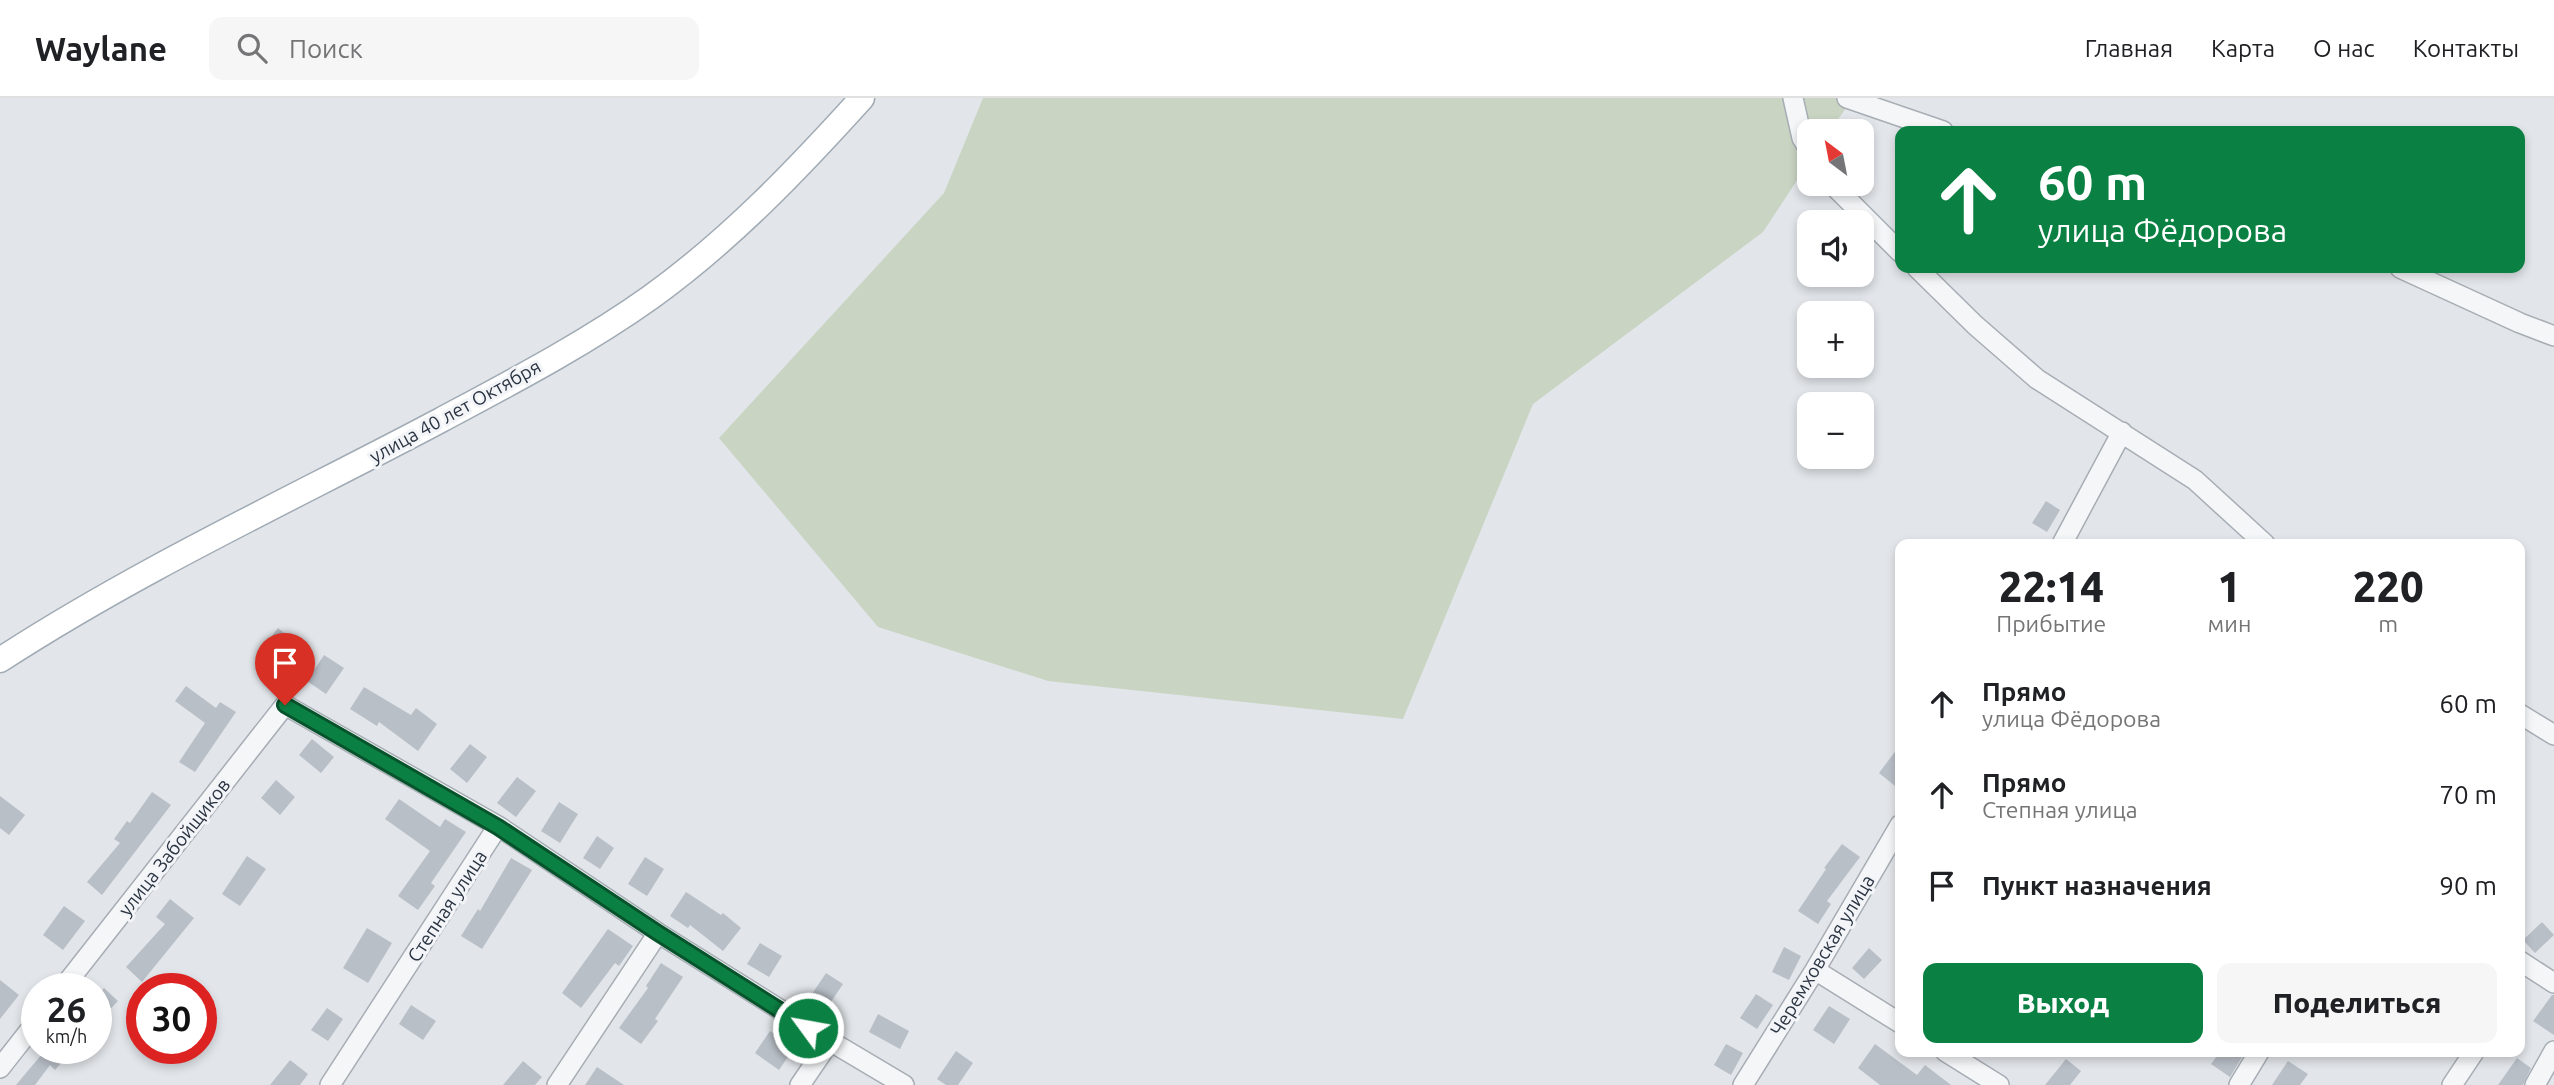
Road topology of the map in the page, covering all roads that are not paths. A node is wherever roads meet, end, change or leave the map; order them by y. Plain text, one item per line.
1 (862, 98) edge
2 (1793, 98) edge
3 (1847, 98) edge
4 (1798, 119) edge
5 (1928, 126) edge
6 (1844, 196) edge
7 (1895, 247) edge
8 (1922, 273) edge
9 (2411, 273) edge
10 (2554, 335) edge
11 (2122, 432) junction
12 (2065, 539) edge
13 (2260, 539) edge
14 (0, 660) edge
15 (2525, 717) edge
16 (2554, 735) edge
17 (498, 827) junction
18 (1895, 834) edge
19 (658, 933) junction
20 (1815, 970) junction
21 (2525, 971) edge
22 (75, 973) edge
23 (2554, 983) edge
24 (1895, 1020) edge
25 (21, 1041) edge
26 (830, 1041) junction
27 (2554, 1051) edge
28 (1954, 1057) edge
29 (2256, 1057) edge
30 (2471, 1057) edge
31 (0, 1068) edge
32 (330, 1085) edge
33 (557, 1085) edge
34 (800, 1085) edge
35 (904, 1085) edge
36 (1743, 1085) edge
37 (1999, 1085) edge
38 (2239, 1085) edge
39 (2452, 1085) edge
40 (2535, 1085) edge

1 - 14 main road, улица 40 лет Октября
2 - 4 street
3 - 5 street
6 - 7 street
8 - 11 street
9 - 10 street
11 - 12 street
11 - 13 street
15 - 16 street
17 - 19 street
17 - 22 street, улица Забойщиков
17 - 32 street, Степная улица
18 - 20 street, Черемховская улица
19 - 26 street
19 - 33 street
20 - 24 street
20 - 36 street, Черемховская улица
21 - 23 street
25 - 31 street
26 - 34 street
26 - 35 street
27 - 40 street
28 - 37 street
29 - 38 street
30 - 39 street

